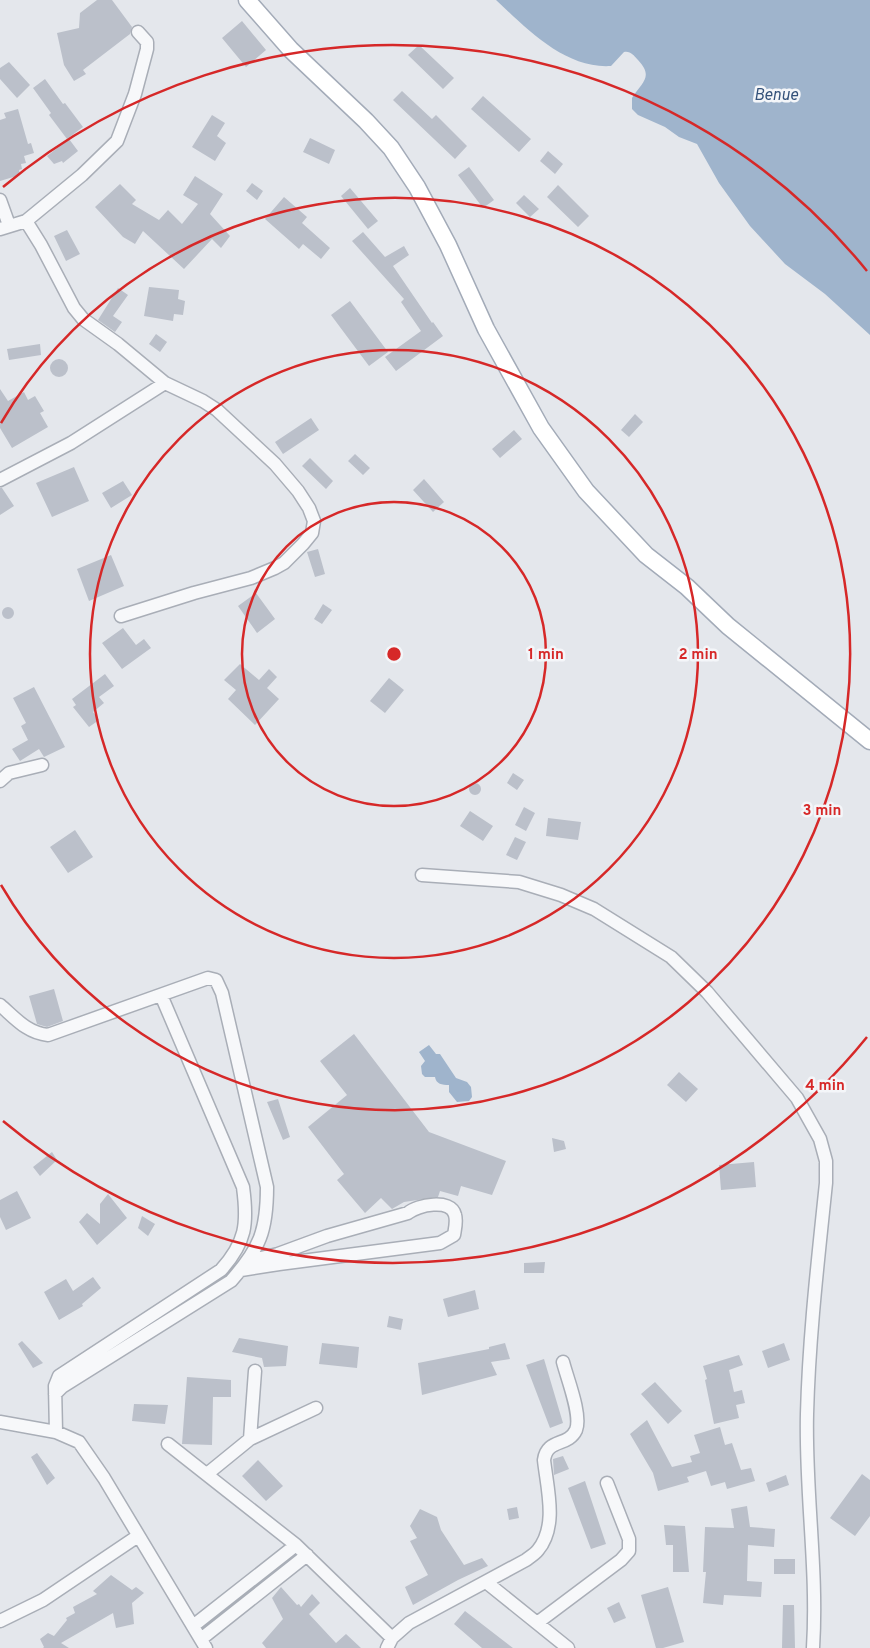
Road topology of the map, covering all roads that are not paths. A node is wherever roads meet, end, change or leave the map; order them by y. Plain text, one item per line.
1 (247, 0) edge
2 (138, 32) dead end
3 (0, 200) edge
4 (26, 222) junction
5 (4, 227) edge
6 (165, 382) junction
7 (0, 480) edge
8 (121, 616) dead end
9 (870, 741) edge
10 (42, 765) dead end
11 (0, 781) edge
12 (422, 875) dead end
13 (161, 995) junction
14 (0, 1005) edge
15 (245, 1266) junction
16 (563, 1362) dead end
17 (255, 1371) dead end
18 (58, 1387) junction
19 (316, 1408) dead end
20 (0, 1422) edge
21 (56, 1432) junction
22 (250, 1439) junction
23 (168, 1444) dead end
24 (206, 1474) junction
25 (607, 1483) dead end
26 (138, 1536) junction
27 (296, 1544) junction
28 (307, 1556) junction
29 (486, 1582) junction
30 (0, 1622) edge
31 (537, 1623) junction
32 (193, 1626) junction
33 (389, 1643) edge
34 (204, 1644) edge
35 (568, 1648) edge
36 (813, 1648) edge

1 - 9 main road
2 - 4 street
3 - 5 street
4 - 5 street
4 - 6 street
6 - 7 street
6 - 8 street
10 - 11 street
12 - 36 street
13 - 14 street
13 - 15 street
13 - 18 street
15 - 15 street
15 - 18 street
16 - 29 street
17 - 22 street
18 - 21 street
19 - 22 street
20 - 21 street
21 - 26 street
22 - 24 street
23 - 24 street
24 - 27 street
25 - 31 street
26 - 30 street
26 - 32 street
27 - 28 street
27 - 32 street
28 - 33 street
28 - 34 street
29 - 31 street
29 - 33 street
31 - 35 street
32 - 34 street

